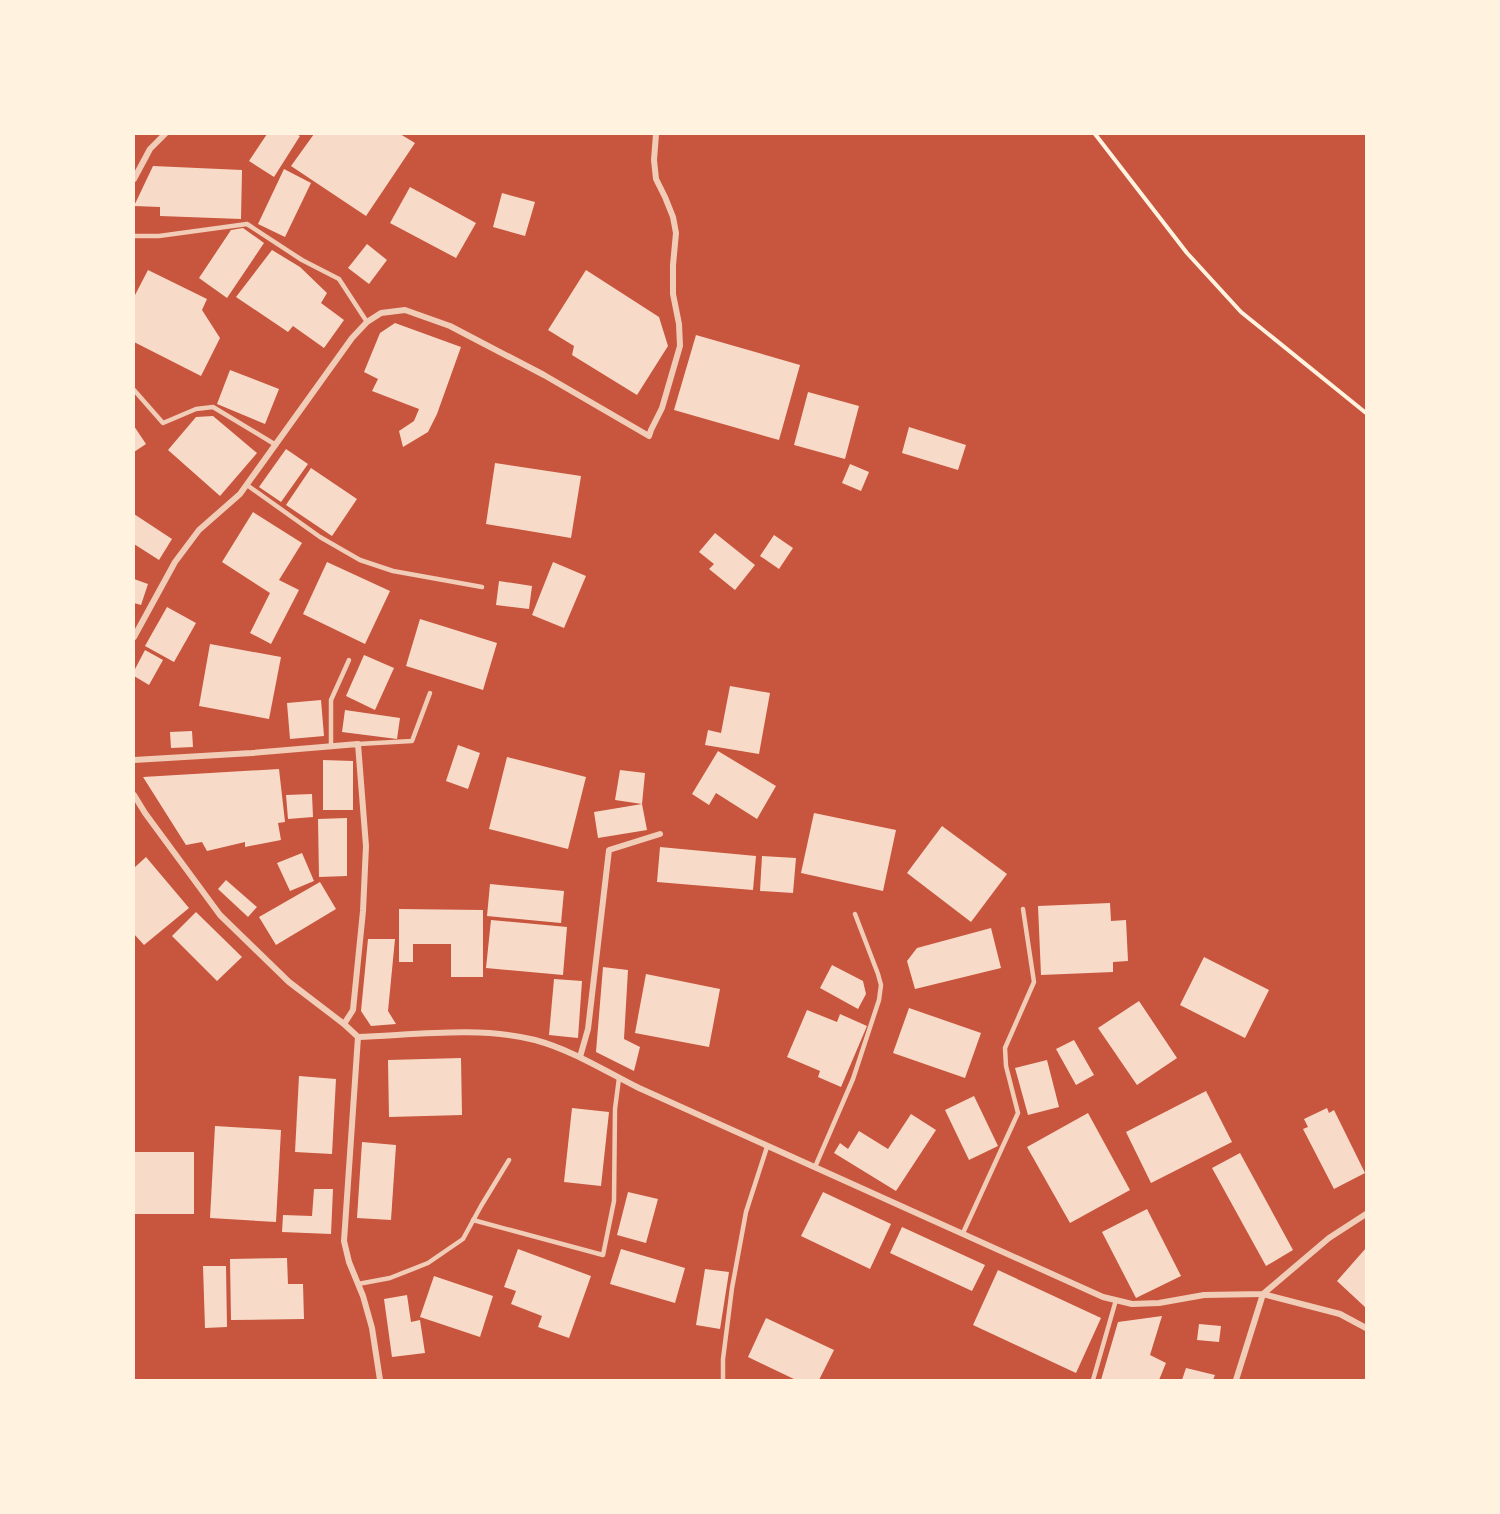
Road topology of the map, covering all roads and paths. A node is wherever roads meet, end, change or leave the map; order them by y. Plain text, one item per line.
1 (165, 134) edge
2 (656, 134) edge
3 (1095, 134) edge
4 (134, 179) edge
5 (134, 236) edge
6 (367, 322) junction
7 (134, 390) edge
8 (1366, 413) edge
9 (276, 445) junction
10 (247, 484) junction
11 (482, 587) dead end
12 (134, 637) edge
13 (349, 660) dead end
14 (430, 693) dead end
15 (358, 744) junction
16 (331, 747) junction
17 (134, 760) edge
18 (134, 795) edge
19 (660, 834) dead end
20 (1023, 909) dead end
21 (855, 914) dead end
22 (344, 1024) junction
23 (358, 1037) junction
24 (580, 1057) junction
25 (619, 1078) junction
26 (767, 1147) junction
27 (509, 1160) dead end
28 (815, 1167) junction
29 (1366, 1214) edge
30 (473, 1220) junction
31 (963, 1233) junction
32 (358, 1284) junction
33 (1263, 1294) junction
34 (1116, 1300) junction
35 (1366, 1329) edge
36 (380, 1380) edge
37 (723, 1380) edge
38 (1093, 1380) edge
39 (1236, 1380) edge

1 - 4 street
2 - 6 street
3 - 8 path
5 - 6 lane
6 - 9 street
7 - 9 lane
9 - 10 street
10 - 11 lane
10 - 12 street
13 - 16 lane
14 - 15 lane
15 - 16 street
15 - 22 street
16 - 17 street
18 - 22 street
19 - 24 street
20 - 31 lane
21 - 28 lane
22 - 23 street
23 - 24 street
23 - 32 street
24 - 25 street
25 - 26 street
25 - 30 lane
26 - 28 street
26 - 37 lane
27 - 30 lane
28 - 31 street
29 - 33 street
30 - 32 lane
31 - 34 street
32 - 36 street
33 - 34 street
33 - 35 street
33 - 39 street
34 - 38 lane

